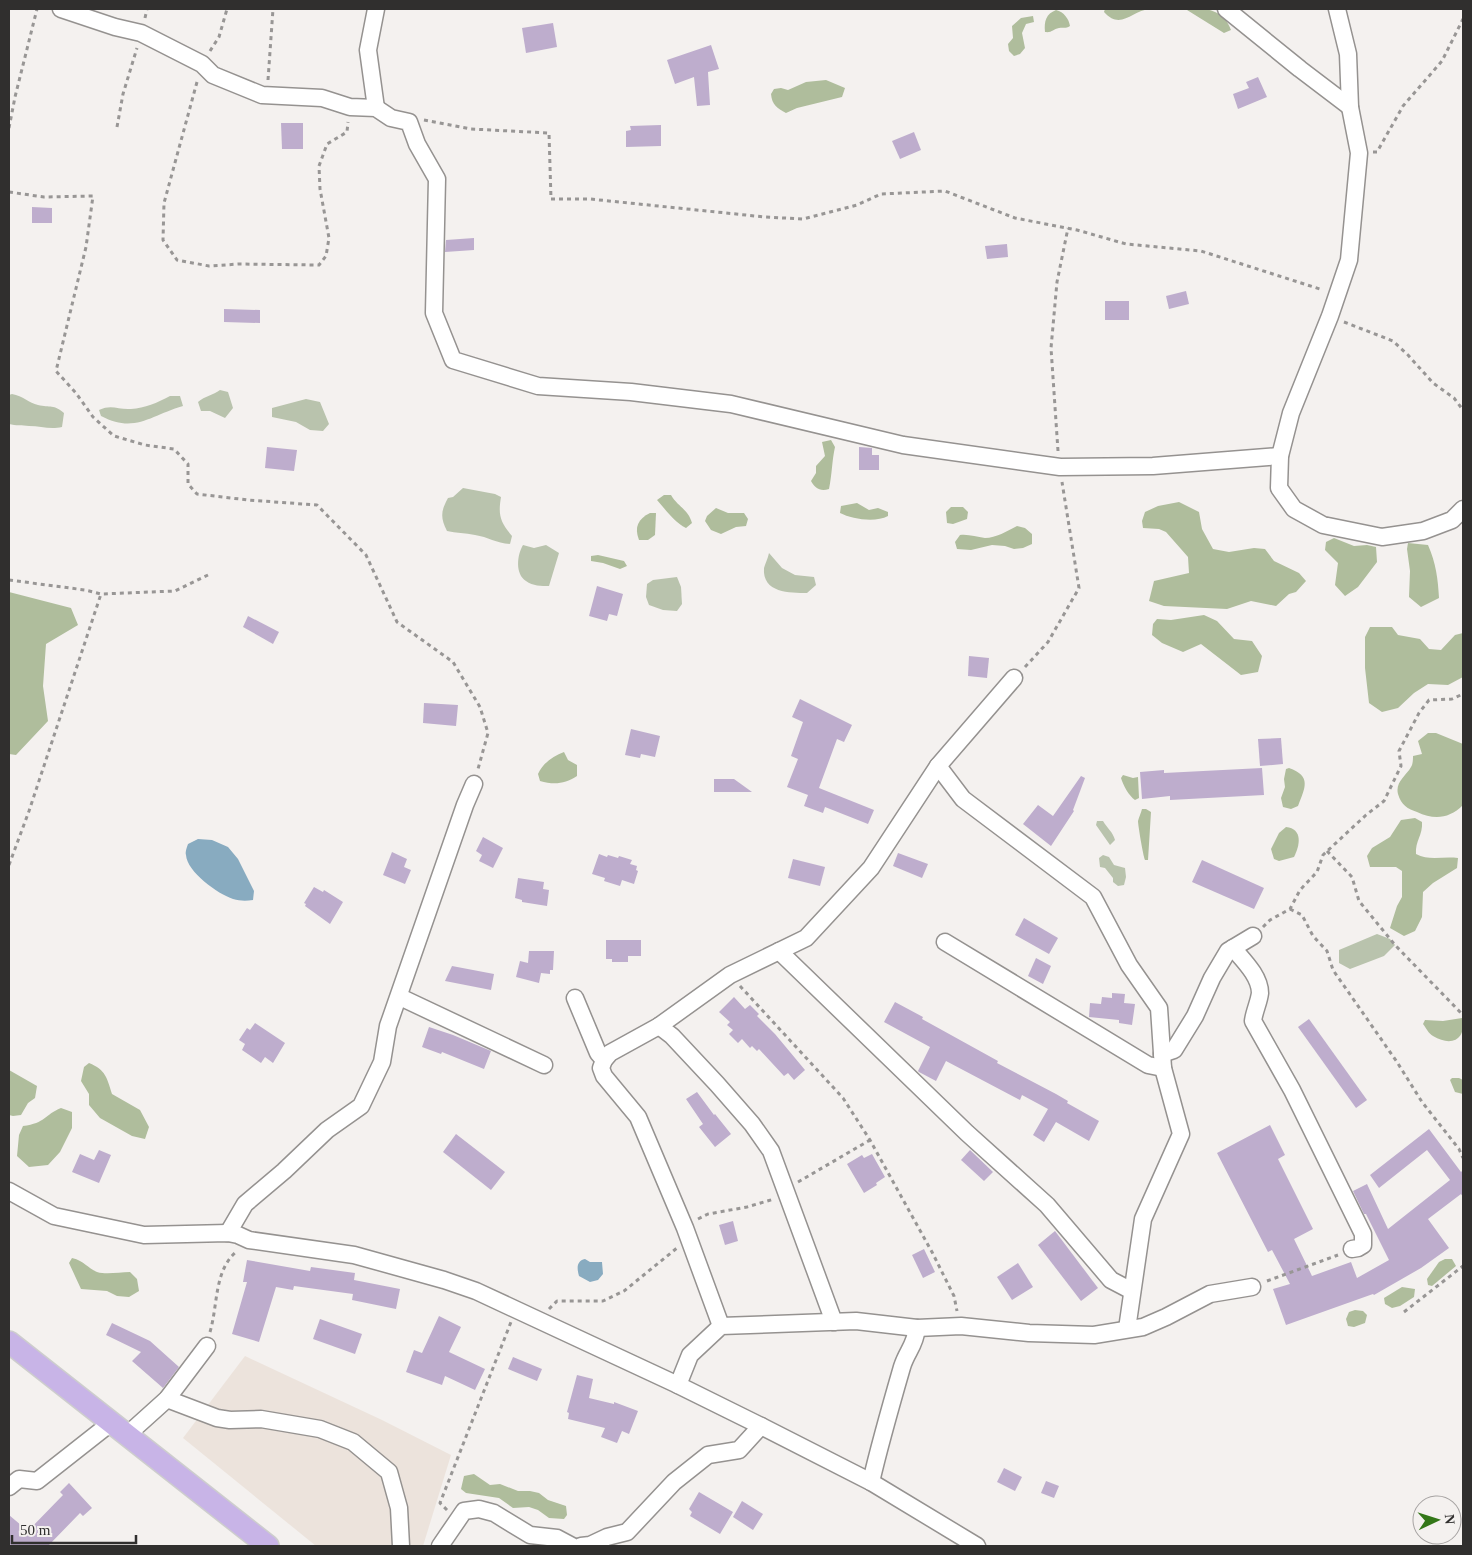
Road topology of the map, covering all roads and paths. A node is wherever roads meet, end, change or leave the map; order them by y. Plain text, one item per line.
1 (37, 9) edge
2 (61, 9) edge
3 (147, 9) edge
4 (227, 9) edge
5 (273, 9) edge
6 (376, 9) edge
7 (1226, 9) edge
8 (1337, 9) edge
9 (1463, 19) edge
10 (141, 33) junction
11 (202, 64) junction
12 (269, 96) junction
13 (350, 107) junction
14 (376, 108) junction
15 (1350, 108) junction
16 (408, 122) junction
17 (116, 127) dead end
18 (9, 128) edge
19 (1360, 154) junction
20 (9, 192) edge
21 (1068, 228) junction
22 (1338, 294) junction
23 (1330, 316) junction
24 (1463, 410) edge
25 (1280, 456) junction
26 (1060, 467) junction
27 (1463, 509) edge
28 (208, 575) dead end
29 (9, 580) edge
30 (101, 594) junction
31 (1014, 678) joint
32 (1463, 694) edge
33 (938, 766) junction
34 (474, 784) joint
35 (1327, 851) junction
36 (9, 865) edge
37 (1290, 909) junction
38 (1253, 936) joint
39 (945, 942) dead end
40 (1233, 948) junction
41 (779, 951) junction
42 (730, 975) junction
43 (400, 997) junction
44 (575, 998) dead end
45 (1463, 1015) edge
46 (659, 1026) junction
47 (604, 1060) junction
48 (1163, 1061) junction
49 (544, 1065) dead end
50 (1463, 1158) edge
51 (9, 1191) edge
52 (228, 1233) junction
53 (689, 1238) junction
54 (250, 1240) junction
55 (1352, 1250) joint
56 (1463, 1266) edge
57 (1252, 1286) joint
58 (1132, 1291) junction
59 (516, 1310) junction
60 (1404, 1312) dead end
61 (539, 1321) junction
62 (834, 1322) junction
63 (721, 1326) junction
64 (961, 1326) junction
65 (917, 1328) junction
66 (1127, 1329) junction
67 (9, 1342) edge
68 (207, 1346) joint
69 (678, 1385) junction
70 (167, 1399) junction
71 (761, 1426) junction
72 (120, 1429) junction
73 (871, 1482) junction
74 (14, 1483) edge
75 (456, 1520) junction
76 (268, 1546) edge
77 (401, 1546) edge
78 (440, 1546) edge
79 (572, 1546) edge
80 (581, 1546) edge
81 (977, 1546) edge

1 - 18 path
2 - 10 street
3 - 10 path
4 - 11 path
5 - 12 path
6 - 14 street
7 - 15 street
8 - 15 street
9 - 19 path
10 - 11 street
10 - 17 path
11 - 12 street
11 - 13 path
12 - 13 street
13 - 14 street
14 - 16 street
15 - 19 street
16 - 21 path
16 - 26 street
19 - 22 street
20 - 34 path
21 - 22 path
21 - 26 path
22 - 23 street
23 - 24 path
23 - 25 street
25 - 26 street
25 - 27 street
26 - 31 path
28 - 30 path
29 - 30 path
30 - 36 path
31 - 33 street
32 - 35 path
33 - 41 street
33 - 48 street
34 - 43 street
35 - 37 path
35 - 45 path
37 - 38 path
37 - 50 path
38 - 40 street
39 - 48 street
40 - 48 street
40 - 55 street
41 - 42 street
41 - 58 street
42 - 46 street
42 - 64 path
43 - 49 street
43 - 52 street
44 - 47 street
46 - 47 street
46 - 62 street
47 - 53 street
48 - 58 street
51 - 52 street
52 - 54 street
53 - 61 path
53 - 63 street
54 - 59 street
54 - 68 path
55 - 57 path
56 - 60 path
57 - 66 street
58 - 66 street
59 - 61 street
59 - 75 path
61 - 69 street
62 - 63 street
62 - 65 street
63 - 69 street
64 - 65 street
64 - 66 street
65 - 73 street
67 - 72 main road
68 - 70 street
69 - 71 street
70 - 72 street
70 - 77 street
71 - 73 street
71 - 80 street
72 - 74 street
72 - 76 main road
73 - 81 street
75 - 78 street
75 - 79 street

